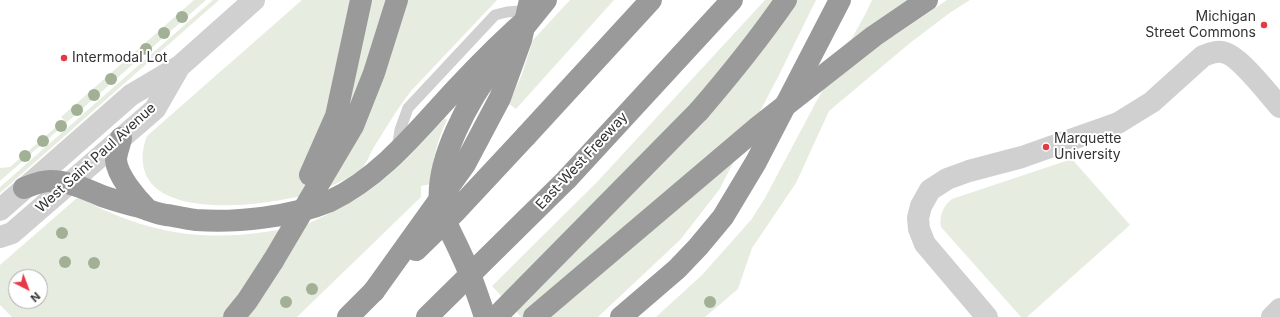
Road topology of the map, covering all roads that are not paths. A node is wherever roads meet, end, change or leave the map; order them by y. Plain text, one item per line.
1 (254, 0) edge
2 (361, 0) edge
3 (397, 0) edge
4 (651, 0) edge
5 (732, 0) edge
6 (786, 0) edge
7 (840, 0) edge
8 (927, 0) edge
9 (538, 3) edge
10 (180, 66) junction
11 (1280, 107) edge
12 (122, 138) junction
13 (69, 184) junction
14 (24, 188) junction
15 (0, 210) edge
16 (148, 210) junction
17 (0, 237) edge
18 (273, 261) junction
19 (374, 291) junction
20 (477, 292) junction
21 (1280, 309) edge
22 (234, 317) edge
23 (348, 317) edge
24 (427, 317) edge
25 (485, 317) edge
26 (497, 317) edge
27 (534, 317) edge
28 (621, 317) edge
29 (987, 317) edge
30 (1272, 317) edge

1 - 10 street, West Saint Paul Avenue
2 - 18 highway, bridge
3 - 18 highway, bridge
4 - 19 highway, bridge
5 - 24 highway, East-West Freeway, bridge
6 - 26 highway, bridge
7 - 28 highway
8 - 27 highway, bridge
9 - 16 highway
9 - 19 highway, bridge
9 - 20 highway
10 - 12 street, West Saint Paul Avenue
10 - 14 street, West Saint Paul Avenue
11 - 29 street
12 - 13 street, West Saint Paul Avenue
12 - 16 highway
13 - 14 highway
13 - 16 highway
13 - 17 street, West Saint Paul Avenue
14 - 15 street, West Saint Paul Avenue
18 - 22 highway
19 - 23 highway
20 - 25 highway
20 - 26 highway
21 - 30 street

